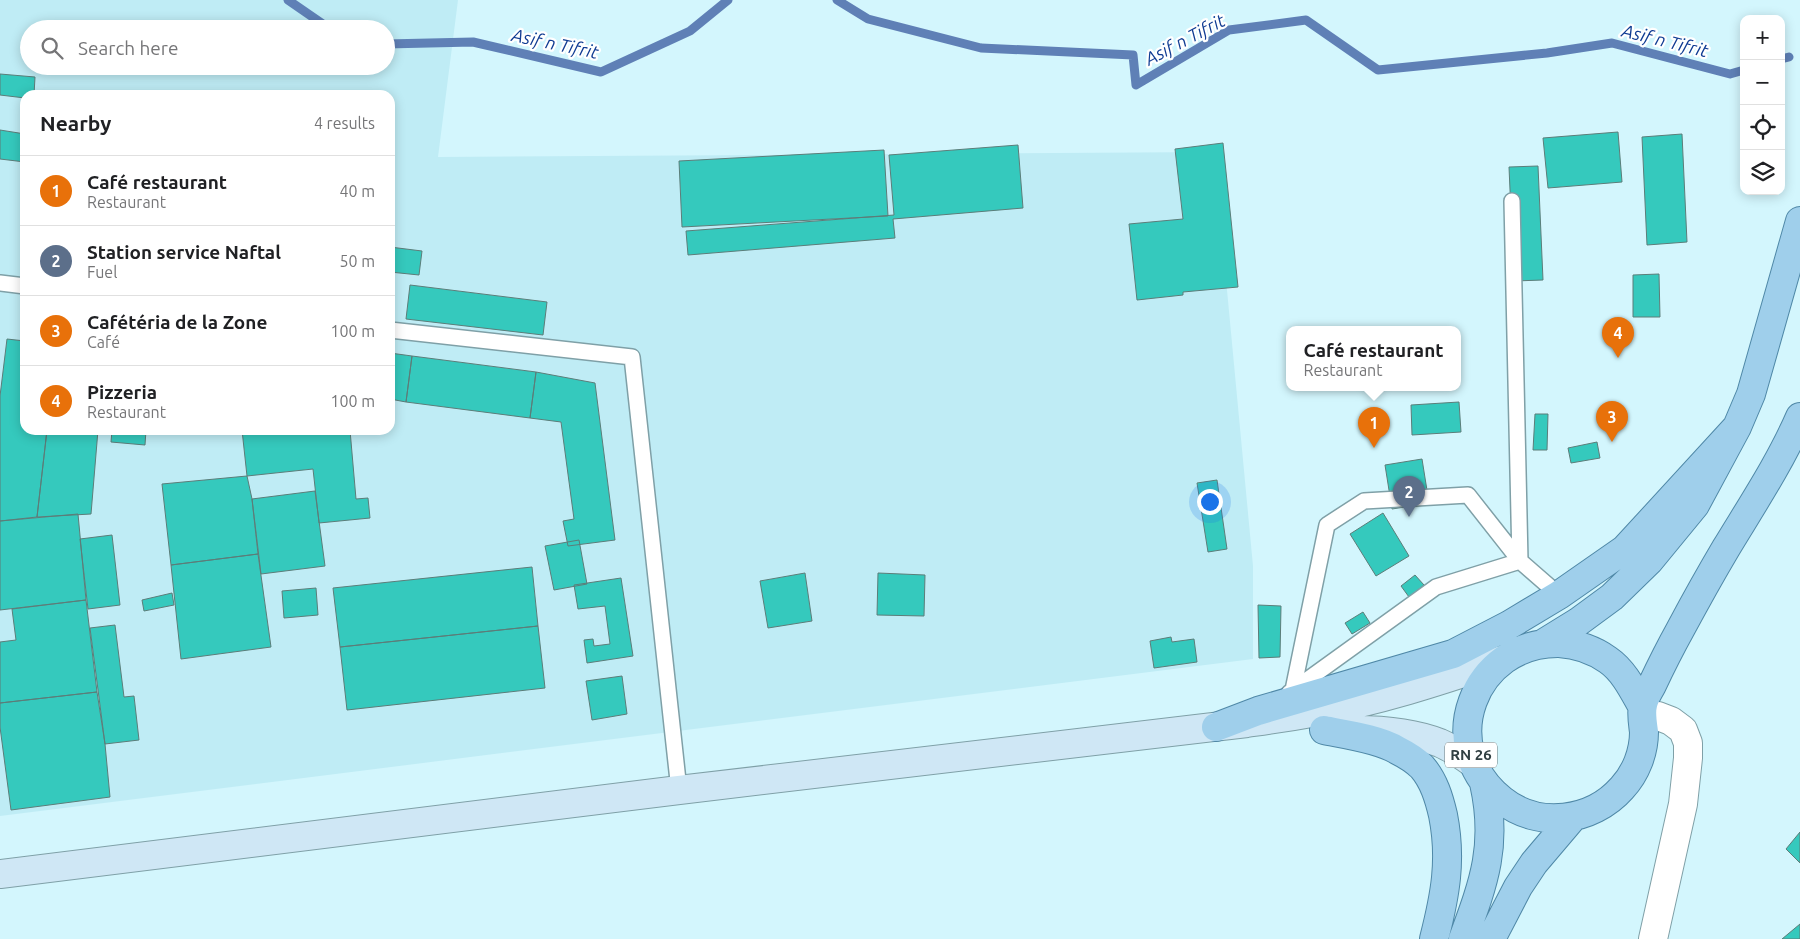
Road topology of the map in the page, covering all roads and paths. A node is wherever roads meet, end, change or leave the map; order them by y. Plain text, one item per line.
1 (1512, 201) dead end
2 (1800, 221) edge
3 (0, 283) edge
4 (20, 285) edge
5 (395, 331) edge
6 (1800, 417) edge
7 (1737, 427) junction
8 (1520, 561) junction
9 (1559, 595) junction
10 (1544, 643) junction
11 (1502, 660) junction
12 (1293, 690) junction
13 (1258, 711) junction
14 (1643, 712) junction
15 (1216, 727) junction
16 (1182, 730) junction
17 (1324, 730) junction
18 (1479, 773) junction
19 (679, 790) junction
20 (1573, 817) junction
21 (0, 874) edge
22 (1434, 939) edge
23 (1463, 939) edge
24 (1491, 939) edge
25 (1653, 939) edge

1 - 8 lane
2 - 7 main road, RN 26
3 - 4 lane
5 - 19 lane
6 - 14 main road, RN 26
7 - 9 main road
7 - 10 main road, RN 26
8 - 9 lane
8 - 12 lane
8 - 12 lane
9 - 13 main road
10 - 11 main road, RN 26
10 - 14 main road, RN 26
11 - 15 main road
11 - 18 main road, RN 26
12 - 13 lane
13 - 15 main road
14 - 20 main road, RN 26
14 - 25 street
15 - 16 main road
16 - 17 main road
16 - 19 main road
17 - 18 main road
17 - 22 main road
18 - 20 main road, RN 26
18 - 23 main road
19 - 21 main road
20 - 24 main road, RN 26

